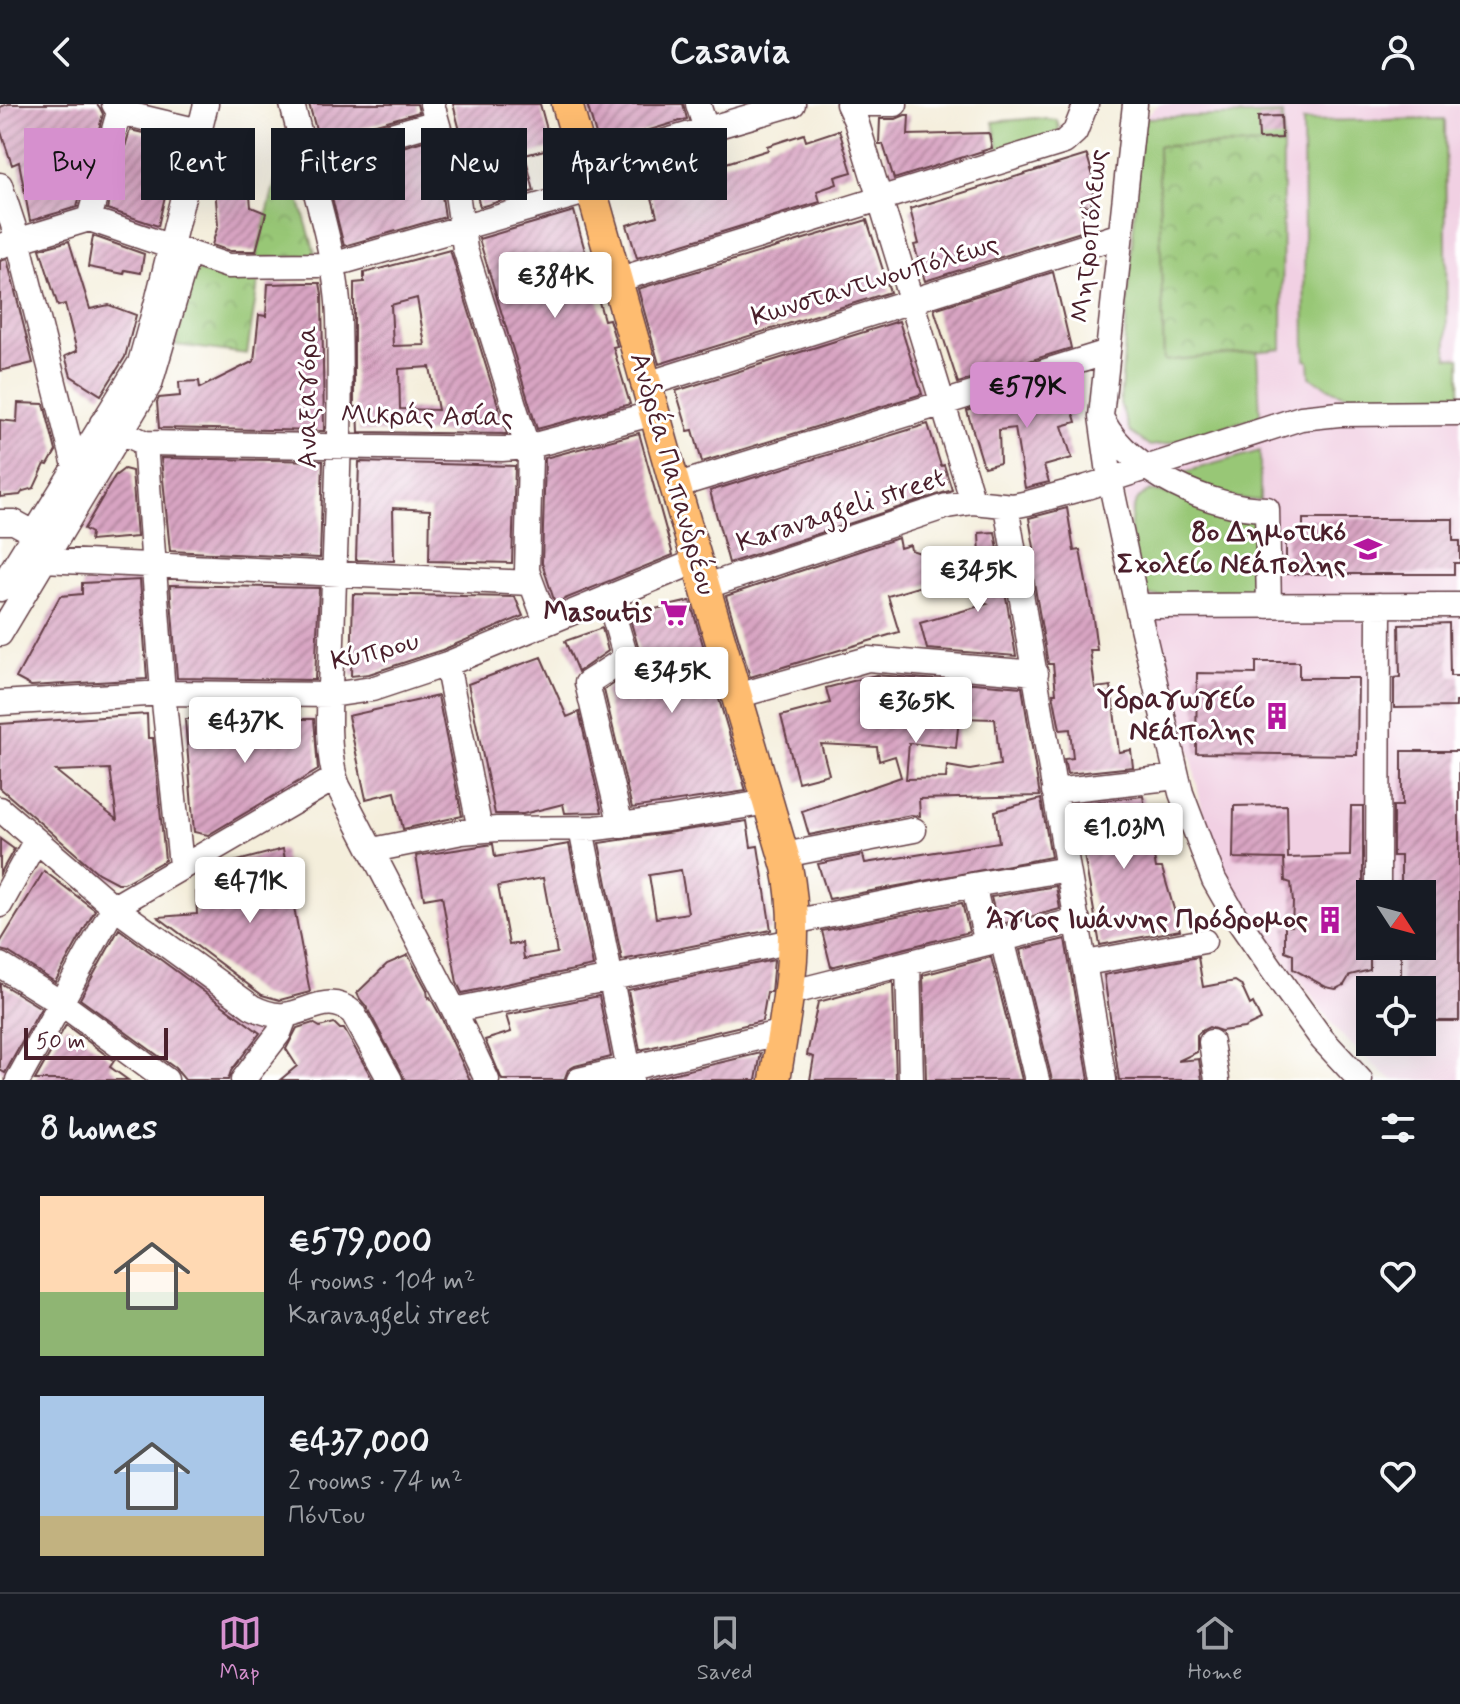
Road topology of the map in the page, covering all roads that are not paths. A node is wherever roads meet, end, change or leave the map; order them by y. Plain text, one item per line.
1 (206, 104) edge
2 (292, 104) edge
3 (567, 104) edge
4 (698, 104) edge
5 (793, 104) edge
6 (851, 104) edge
7 (895, 104) edge
8 (1086, 104) edge
9 (1135, 104) edge
10 (116, 108) edge
11 (434, 113) edge
12 (188, 128) edge
13 (200, 128) edge
14 (298, 128) edge
15 (392, 128) edge
16 (574, 128) edge
17 (706, 128) edge
18 (709, 128) edge
19 (0, 185) edge
20 (543, 196) edge
21 (879, 199) junction
22 (188, 200) edge
23 (316, 200) edge
24 (595, 200) edge
25 (89, 219) junction
26 (461, 229) junction
27 (1121, 235) junction
28 (9, 243) edge
29 (179, 251) junction
30 (332, 264) junction
31 (617, 280) junction
32 (911, 301) junction
33 (1108, 352) junction
34 (647, 384) junction
35 (944, 405) junction
36 (655, 413) junction
37 (1460, 413) edge
38 (1101, 416) junction
39 (112, 428) junction
40 (145, 443) junction
41 (338, 446) junction
42 (527, 447) junction
43 (75, 466) junction
44 (1147, 467) junction
45 (1110, 480) junction
46 (675, 486) junction
47 (973, 502) junction
48 (1006, 506) junction
49 (0, 522) edge
50 (34, 533) junction
51 (43, 560) junction
52 (154, 566) junction
53 (701, 574) junction
54 (334, 575) junction
55 (530, 583) junction
56 (0, 589) edge
57 (608, 597) junction
58 (1379, 605) junction
59 (1460, 605) edge
60 (1137, 606) junction
61 (1269, 606) junction
62 (546, 622) junction
63 (0, 634) edge
64 (447, 664) junction
65 (1036, 673) junction
66 (163, 693) junction
67 (331, 695) junction
68 (737, 696) junction
69 (0, 703) edge
70 (1177, 777) junction
71 (335, 778) junction
72 (1054, 791) junction
73 (768, 802) junction
74 (0, 809) edge
75 (621, 826) junction
76 (581, 829) junction
77 (480, 830) junction
78 (914, 830) dead end
79 (36, 840) junction
80 (373, 850) junction
81 (784, 855) junction
82 (181, 865) junction
83 (1068, 869) junction
84 (1378, 880) edge
85 (973, 885) junction
86 (0, 905) edge
87 (114, 907) junction
88 (1078, 920) junction
89 (793, 932) junction
90 (995, 941) junction
91 (1204, 941) dead end
92 (908, 963) junction
93 (1086, 963) junction
94 (0, 965) edge
95 (611, 980) junction
96 (789, 993) junction
97 (61, 1003) junction
98 (454, 1010) junction
99 (286, 1015) junction
100 (783, 1032) junction
101 (1211, 1042) dead end
102 (630, 1075) edge
103 (18, 1080) edge
104 (166, 1080) edge
105 (243, 1080) edge
106 (390, 1080) edge
107 (487, 1080) edge
108 (579, 1080) edge
109 (775, 1080) edge
110 (911, 1080) edge
111 (1037, 1080) edge
112 (1104, 1080) edge
113 (1217, 1080) edge
114 (1360, 1080) edge

1 - 13 street
2 - 14 street, Αναξαγόρα
3 - 16 main road, Ανδρέα Παπανδρέου
4 - 17 street
5 - 18 street
6 - 7 street
6 - 21 street
8 - 21 street
9 - 27 street, Μητροπόλεως
10 - 12 street
10 - 25 street
11 - 15 street
11 - 26 street
19 - 28 street
20 - 26 street
21 - 31 street
21 - 32 street
22 - 29 street
23 - 30 street, Αναξαγόρα
24 - 31 main road, Ανδρέα Παπανδρέου
25 - 28 street
25 - 29 street
26 - 30 street
26 - 42 street
27 - 32 street, Κωνσταντινουπόλεως
27 - 33 street, Μητροπόλεως
28 - 43 street
29 - 30 street
29 - 39 street
30 - 41 street, Αναξαγόρα
31 - 34 main road, Ανδρέα Παπανδρέου
32 - 34 street, Κωνσταντινουπόλεως
32 - 35 street
33 - 35 street
33 - 38 street, Μητροπόλεως
34 - 36 main road, Ανδρέα Παπανδρέου
35 - 46 street
35 - 47 street
36 - 42 street, Μικράς Ασίας
36 - 46 main road, Ανδρέα Παπανδρέου
37 - 44 street, Karavaggeli street
38 - 44 street
38 - 45 street, Μητροπόλεως
39 - 40 street, Μικράς Ασίας
39 - 43 street
39 - 51 street
40 - 41 street, Μικράς Ασίας
40 - 52 street
41 - 42 street, Μικράς Ασίας
41 - 54 street, Αναξαγόρα
42 - 55 street
43 - 50 street
44 - 45 street, Karavaggeli street
44 - 61 street
45 - 48 street, Karavaggeli street
45 - 60 street, Μητροπόλεως
46 - 53 main road, Ανδρέα Παπανδρέου
47 - 48 street, Karavaggeli street
47 - 53 street, Karavaggeli street
48 - 65 street
49 - 50 street
50 - 56 street
51 - 52 street
51 - 63 street
52 - 54 street
52 - 66 street
53 - 57 street, Κύπρου
53 - 68 main road, Ανδρέα Παπανδρέου
54 - 55 street
54 - 67 street, Αναξαγόρα
55 - 62 street
57 - 62 street, Κύπρου
57 - 75 street
58 - 59 street
58 - 61 street
58 - 84 street
60 - 61 street
60 - 70 street, Μητροπόλεως
62 - 64 street, Κύπρου
64 - 67 street, Κύπρου
64 - 77 street
65 - 68 street
65 - 72 street
66 - 67 street, Κύπρου
66 - 69 street, Κύπρου
66 - 82 street
67 - 71 street, Αναξαγόρα
68 - 73 main road, Ανδρέα Παπανδρέου
70 - 72 street
70 - 114 street, Μητροπόλεως
71 - 80 street
71 - 82 street
72 - 83 street
73 - 75 street
73 - 81 main road, Ανδρέα Παπανδρέου
74 - 79 street
75 - 76 street
76 - 77 street
76 - 95 street
77 - 80 street
78 - 81 street
79 - 86 street
79 - 87 street
80 - 98 street
81 - 89 main road, Ανδρέα Παπανδρέου
82 - 87 street
83 - 85 street
83 - 88 street
85 - 89 street
85 - 90 street
87 - 97 street
87 - 99 street
88 - 90 street
88 - 93 street
89 - 95 street
89 - 96 main road, Ανδρέα Παπανδρέου
90 - 92 street
90 - 111 street
91 - 93 street
92 - 96 street
92 - 110 street
93 - 112 street
94 - 97 street
95 - 98 street
95 - 102 street
96 - 100 main road, Ανδρέα Παπανδρέου
97 - 103 street
97 - 104 street
98 - 107 street
99 - 105 street
99 - 106 street
100 - 102 street
100 - 109 main road, Ανδρέα Παπανδρέου
101 - 113 street
102 - 108 street

